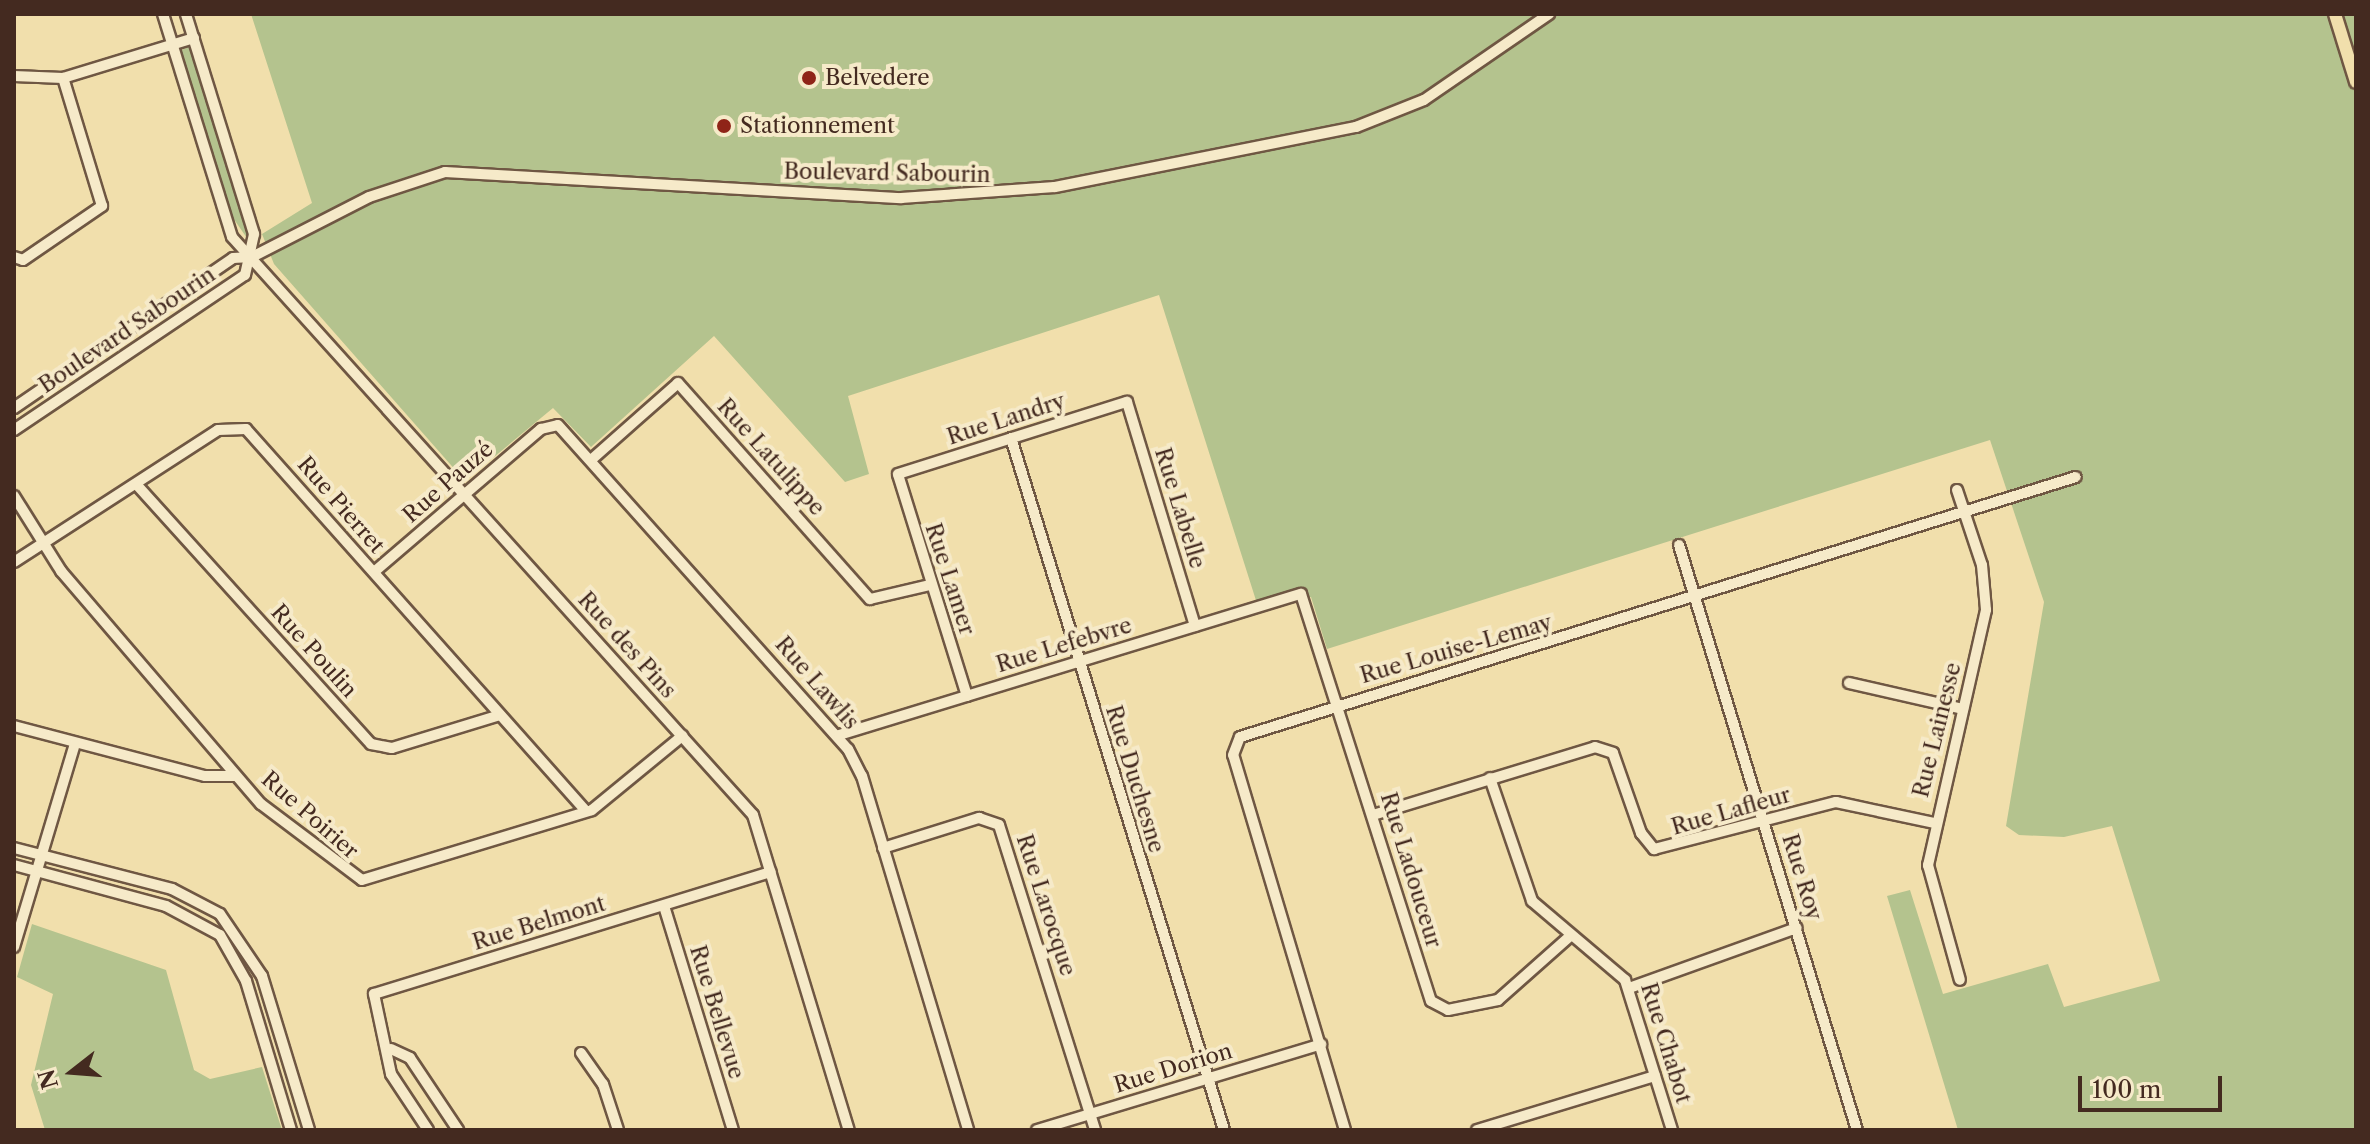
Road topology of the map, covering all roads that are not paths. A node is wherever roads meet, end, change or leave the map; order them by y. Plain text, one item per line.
1 (163, 14) edge
2 (186, 14) edge
3 (1549, 14) edge
4 (2335, 14) edge
5 (194, 38) junction
6 (173, 45) junction
7 (14, 76) edge
8 (63, 78) junction
9 (2356, 82) edge
10 (14, 257) edge
11 (252, 257) junction
12 (1127, 402) joint
13 (14, 408) edge
14 (549, 424) joint
15 (14, 430) edge
16 (1011, 438) junction
17 (591, 460) junction
18 (898, 474) joint
19 (2076, 477) dead end
20 (136, 484) junction
21 (1957, 490) dead end
22 (462, 495) junction
23 (14, 496) edge
24 (1965, 514) junction
25 (44, 542) junction
26 (1679, 545) dead end
27 (14, 562) edge
28 (374, 572) junction
29 (930, 585) junction
30 (1301, 594) joint
31 (1697, 598) junction
32 (1195, 626) junction
33 (1079, 662) junction
34 (1849, 683) dead end
35 (967, 696) junction
36 (1339, 704) junction
37 (1963, 709) junction
38 (500, 715) junction
39 (14, 726) edge
40 (839, 735) junction
41 (682, 736) junction
42 (75, 744) junction
43 (236, 776) junction
44 (1490, 778) junction
45 (586, 811) junction
46 (1373, 815) junction
47 (1764, 821) junction
48 (1934, 823) junction
49 (14, 848) edge
50 (883, 848) junction
51 (41, 857) junction
52 (14, 865) edge
53 (36, 871) junction
54 (771, 872) junction
55 (664, 906) junction
56 (1797, 928) junction
57 (1569, 937) junction
58 (14, 947) edge
59 (262, 976) junction
60 (1960, 980) dead end
61 (246, 981) junction
62 (1629, 988) junction
63 (1321, 1044) junction
64 (391, 1049) junction
65 (581, 1053) dead end
66 (1655, 1076) junction
67 (1208, 1078) junction
68 (1091, 1114) junction
69 (291, 1130) edge
70 (309, 1130) edge
71 (428, 1130) edge
72 (458, 1130) edge
73 (618, 1130) edge
74 (733, 1130) edge
75 (849, 1130) edge
76 (968, 1130) edge
77 (1037, 1130) edge
78 (1095, 1130) edge
79 (1224, 1130) edge
80 (1345, 1130) edge
81 (1477, 1130) edge
82 (1672, 1130) edge
83 (1857, 1130) edge

1 - 6 street, Rue des Pins
2 - 5 street
3 - 11 street, Boulevard Sabourin
4 - 9 main road
5 - 6 street
5 - 11 street
6 - 8 street
6 - 11 street, Rue des Pins
7 - 8 street
8 - 10 street
11 - 13 street, Boulevard Sabourin
11 - 15 street, Boulevard Sabourin
11 - 22 street, Rue des Pins
12 - 16 street, Rue Landry
12 - 32 street, Rue Labelle
14 - 17 street, Rue Lawlis
14 - 22 street, Rue Pauzé
16 - 18 street, Rue Landry
16 - 33 street, Rue Duchesne
17 - 29 street, Rue Latulippe
17 - 40 street, Rue Lawlis
18 - 29 street, Rue Lamer
19 - 24 street, Rue Louise-Lemay
20 - 25 street, Rue Pierret
20 - 28 street, Rue Pierret
20 - 38 street, Rue Poulin
21 - 24 street, Rue Lainesse
22 - 28 street, Rue Pauzé
22 - 41 street, Rue des Pins
23 - 25 street, Rue Poirier
24 - 31 street, Rue Louise-Lemay
24 - 37 street, Rue Lainesse
25 - 27 street, Rue Pierret
25 - 43 street, Rue Poirier
26 - 31 street, Rue Roy
28 - 38 street, Rue Pierret
29 - 35 street, Rue Lamer
30 - 32 street, Rue Lefebvre
30 - 36 street, Rue Ladouceur
31 - 36 street, Rue Louise-Lemay
31 - 47 street, Rue Roy
32 - 33 street, Rue Lefebvre
33 - 35 street, Rue Lefebvre
33 - 67 street, Rue Duchesne
34 - 37 street
35 - 40 street, Rue Lefebvre
36 - 46 street, Rue Ladouceur
36 - 63 street, Rue Louise-Lemay
37 - 48 street, Rue Lainesse
38 - 45 street, Rue Pierret
39 - 42 street
40 - 50 street, Rue Lawlis
41 - 45 street, Rue Poirier
41 - 54 street, Rue des Pins
42 - 43 street
42 - 51 street
43 - 45 street, Rue Poirier
44 - 46 street, Rue Lafleur
44 - 47 street, Rue Lafleur
44 - 57 street, Rue Chabot
46 - 57 street, Rue Ladouceur
47 - 48 street, Rue Lafleur
47 - 56 street, Rue Roy
48 - 60 street, Rue Lainesse
49 - 51 street
50 - 68 street, Rue Larocque
50 - 76 street, Rue Lawlis
51 - 53 street
51 - 59 street
52 - 53 street
53 - 58 street
53 - 61 street
54 - 55 street, Rue Belmont
54 - 75 street, Rue des Pins
55 - 64 street, Rue Belmont
55 - 74 street, Rue Bellevue
56 - 62 street
56 - 83 street, Rue Roy
57 - 62 street, Rue Chabot
59 - 61 street
59 - 70 street
61 - 69 street
62 - 66 street, Rue Chabot
63 - 67 street, Rue Dorion
63 - 80 street, Rue Louise-Lemay
64 - 71 street, Rue Belmont
64 - 72 street
65 - 73 street
66 - 81 street
66 - 82 street, Rue Chabot
67 - 68 street, Rue Dorion
67 - 79 street, Rue Duchesne
68 - 77 street, Rue Dorion
68 - 78 street

